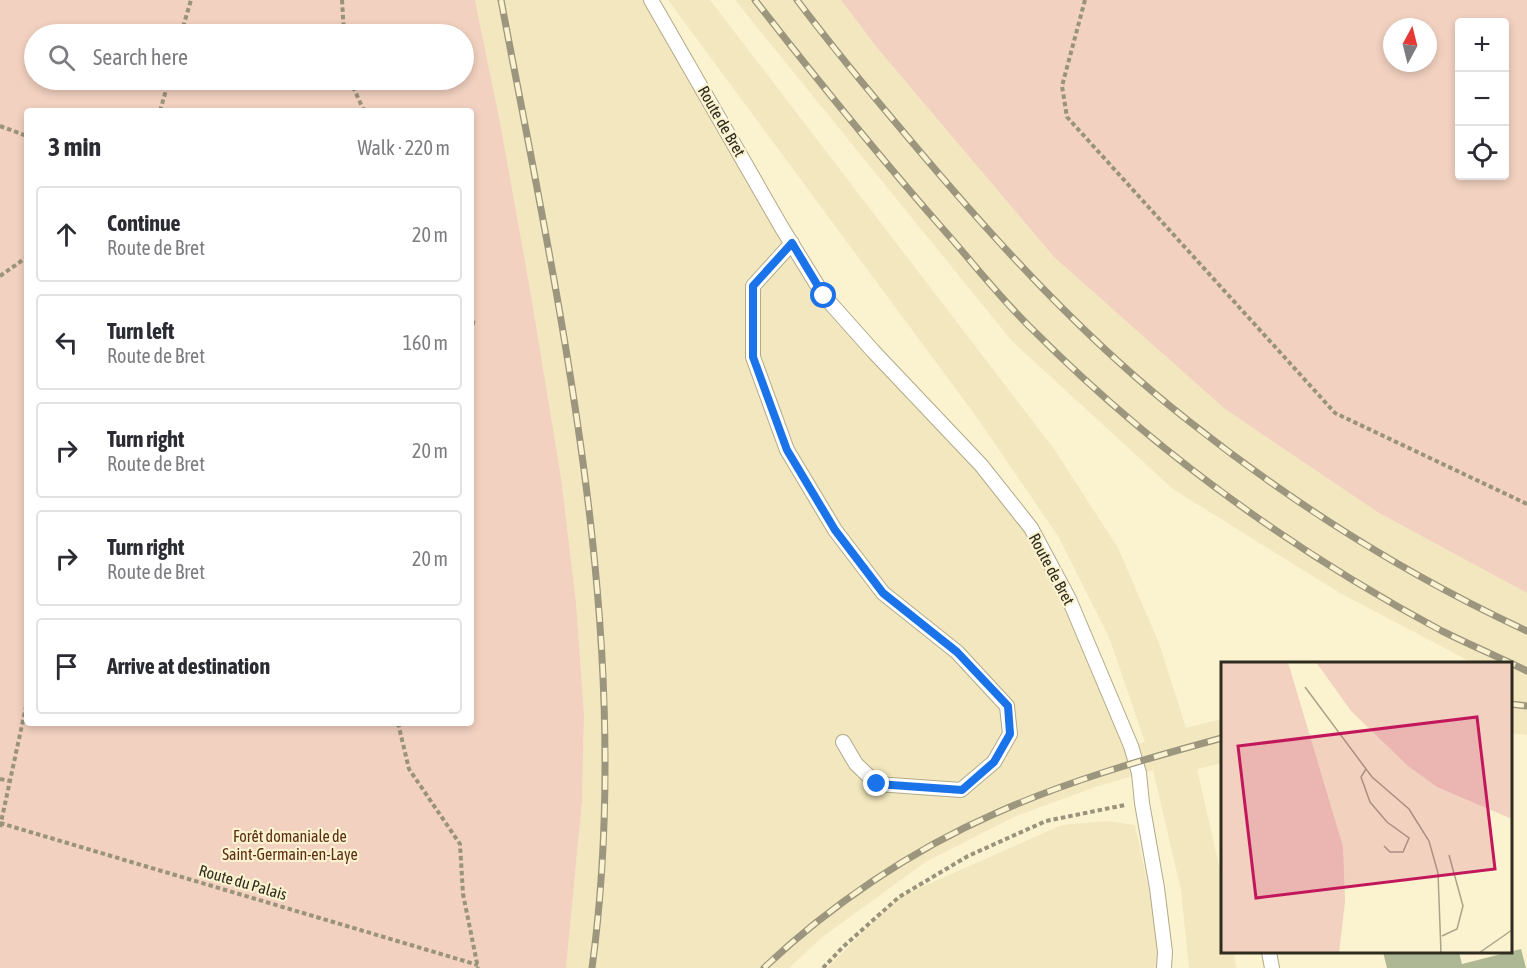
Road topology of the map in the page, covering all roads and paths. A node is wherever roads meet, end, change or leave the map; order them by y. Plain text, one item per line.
1 (191, 0) edge
2 (342, 0) edge
3 (651, 0) edge
4 (1085, 0) edge
5 (185, 24) edge
6 (343, 24) edge
7 (166, 90) edge
8 (355, 90) edge
9 (161, 108) edge
10 (363, 108) edge
11 (0, 126) edge
12 (24, 135) edge
13 (792, 243) junction
14 (24, 259) edge
15 (0, 276) edge
16 (1527, 504) edge
17 (24, 716) edge
18 (399, 726) edge
19 (843, 742) dead end
20 (0, 779) edge
21 (10, 781) junction
22 (1142, 802) junction
23 (0, 824) edge
24 (1269, 953) edge
25 (478, 966) edge
26 (823, 968) edge
27 (1164, 968) edge
28 (1272, 968) edge

1 - 5 path
2 - 6 path
3 - 13 lane, Route de Bret
4 - 16 path
7 - 9 path
8 - 10 path
11 - 12 path
13 - 19 lane
13 - 22 lane, Route de Bret
14 - 15 path
17 - 21 path
18 - 25 path
20 - 21 path
21 - 23 path
22 - 26 path
22 - 27 lane, Route de Bret
23 - 25 path, Route du Palais
24 - 28 lane

